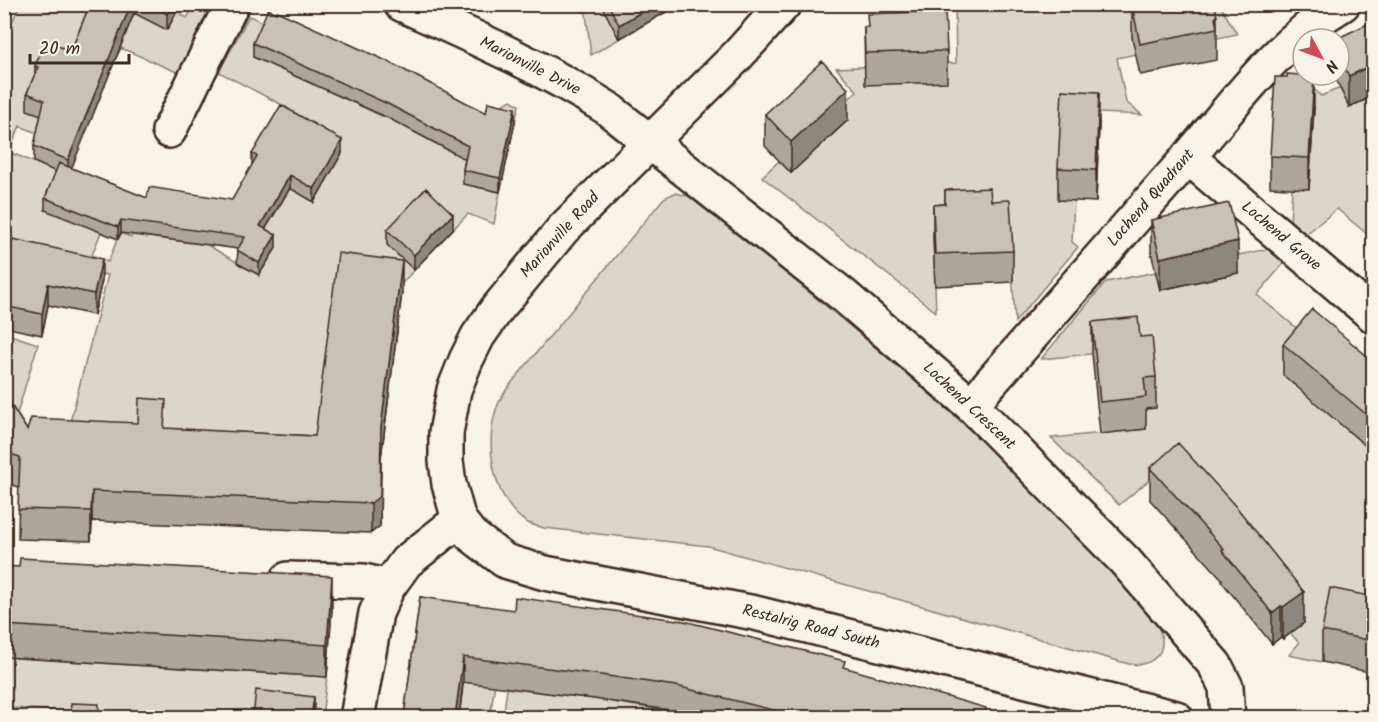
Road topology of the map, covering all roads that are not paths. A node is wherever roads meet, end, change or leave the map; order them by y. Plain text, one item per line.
1 (232, 4) edge
2 (401, 4) edge
3 (784, 4) edge
4 (1343, 4) edge
5 (169, 131) dead end
6 (652, 141) junction
7 (1188, 157) junction
8 (1374, 316) edge
9 (971, 405) junction
10 (459, 520) junction
11 (256, 578) edge
12 (388, 587) junction
13 (357, 717) edge
14 (1176, 717) edge
15 (1228, 717) edge

1 - 5 street
2 - 6 street, Marionville Drive
3 - 6 street, Marionville Road
4 - 7 street, Lochend Quadrant
6 - 9 street, Lochend Crescent
6 - 10 street, Marionville Road
7 - 8 street, Lochend Grove
7 - 9 street, Lochend Quadrant
9 - 15 street, Lochend Crescent
10 - 12 street
10 - 14 street, Restalrig Road South
11 - 12 street
12 - 13 street

